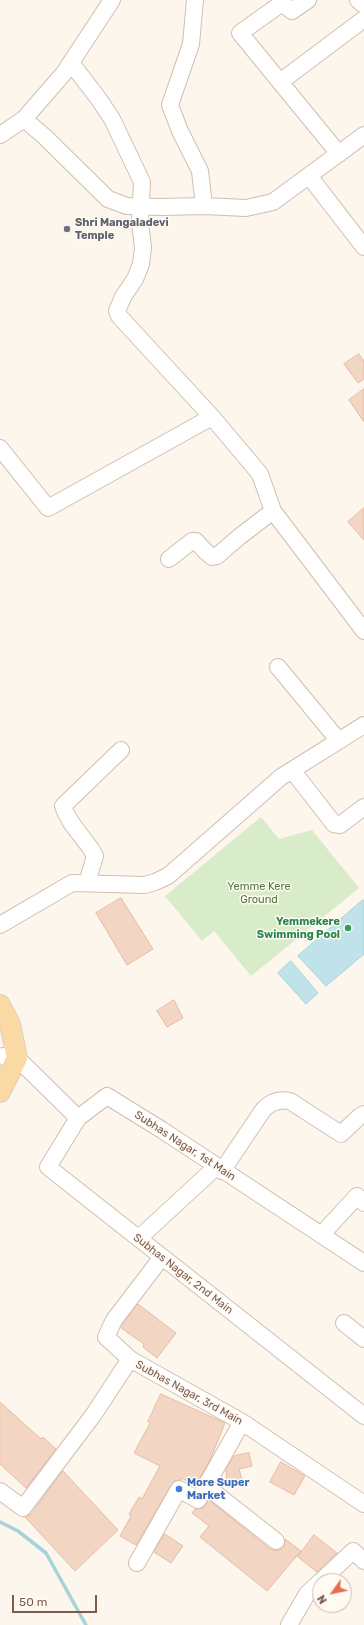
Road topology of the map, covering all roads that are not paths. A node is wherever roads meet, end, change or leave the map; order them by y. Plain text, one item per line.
1 (112, 0) edge
2 (195, 0) edge
3 (308, 0) edge
4 (358, 0) edge
5 (364, 5) edge
6 (364, 19) edge
7 (71, 63) junction
8 (280, 82) junction
9 (24, 119) junction
10 (0, 135) edge
11 (364, 135) edge
12 (339, 154) junction
13 (309, 176) junction
14 (204, 206) junction
15 (142, 207) junction
16 (364, 247) edge
17 (212, 417) junction
18 (0, 448) edge
19 (273, 512) junction
20 (169, 559) dead end
21 (364, 631) edge
22 (278, 667) dead end
23 (364, 726) edge
24 (340, 741) junction
25 (121, 750) dead end
26 (292, 770) junction
27 (364, 807) edge
28 (87, 883) junction
29 (0, 925) edge
30 (0, 1005) edge
31 (5, 1055) edge
32 (0, 1092) edge
33 (364, 1114) edge
34 (78, 1118) junction
35 (219, 1169) junction
36 (364, 1203) edge
37 (321, 1235) junction
38 (139, 1238) junction
39 (162, 1257) junction
40 (364, 1263) edge
41 (344, 1323) dead end
42 (364, 1339) edge
43 (130, 1359) junction
44 (364, 1416) edge
45 (242, 1422) junction
46 (206, 1486) junction
47 (0, 1491) edge
48 (364, 1504) edge
49 (276, 1540) dead end
50 (364, 1561) edge
51 (137, 1563) dead end
52 (329, 1573) edge
53 (312, 1589) edge
54 (289, 1625) edge

1 - 7 street
2 - 14 street
3 - 8 street
4 - 5 street
6 - 8 street
7 - 9 street
7 - 15 street
8 - 12 street
9 - 10 street
9 - 15 street
11 - 12 street
12 - 13 street
13 - 14 street
13 - 16 street
14 - 15 street
15 - 17 street
17 - 18 street
17 - 19 street
19 - 20 street
19 - 21 street
22 - 24 street
23 - 24 street
24 - 26 street
25 - 28 street
26 - 27 street
26 - 28 street
28 - 29 street
30 - 31 main road
31 - 32 main road
31 - 34 street
33 - 35 street
34 - 35 street, Subhas Nagar, 1st Main
34 - 38 street, Subhas Nagar, 2nd Main
35 - 37 street, Subhas Nagar, 1st Main
35 - 38 street
36 - 37 street
37 - 40 street, Subhas Nagar, 1st Main
38 - 39 street, Subhas Nagar, 2nd Main
39 - 43 street
39 - 44 street, Subhas Nagar, 2nd Main
41 - 42 street
43 - 45 street, Subhas Nagar, 3rd Main
43 - 47 street, Subhas Nagar, 3rd Main
45 - 46 street
45 - 48 street, Subhas Nagar, 3rd Main
46 - 49 street
46 - 51 street
50 - 52 street
53 - 54 street

